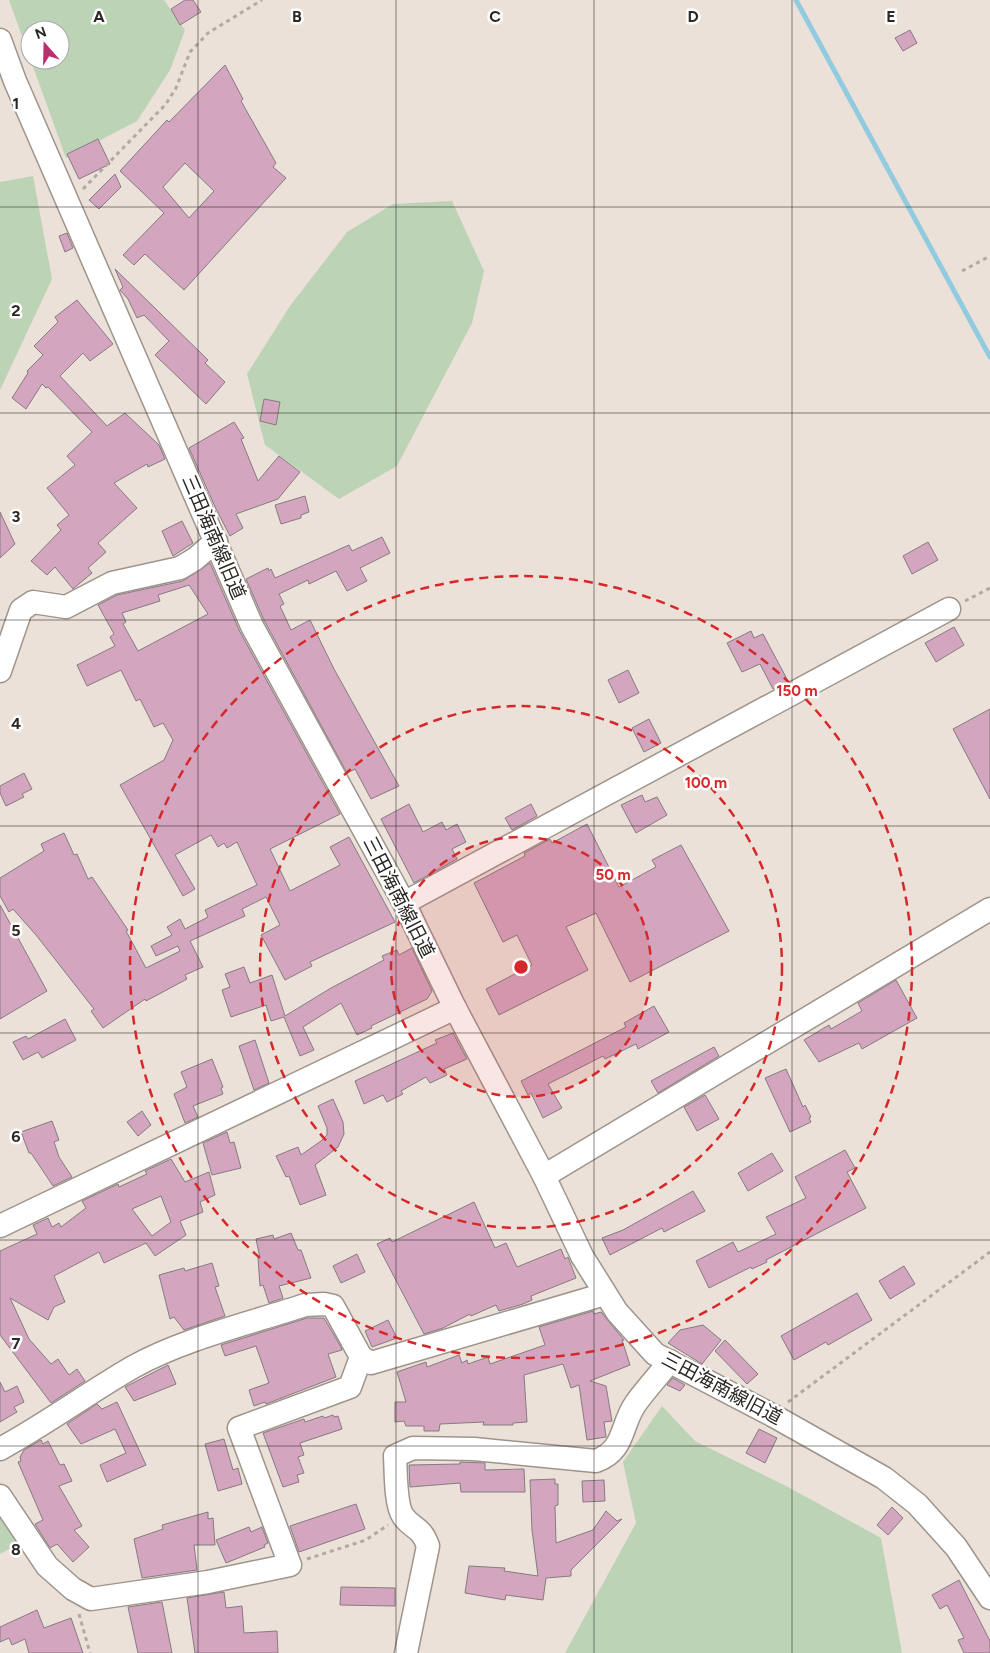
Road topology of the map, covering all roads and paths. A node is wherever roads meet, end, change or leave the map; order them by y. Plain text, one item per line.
1 (262, 0) edge
2 (0, 40) edge
3 (7, 77) edge
4 (69, 204) junction
5 (990, 256) edge
6 (962, 271) dead end
7 (216, 541) junction
8 (990, 588) edge
9 (949, 609) joint
10 (0, 671) edge
11 (404, 903) junction
12 (990, 909) edge
13 (454, 1008) junction
14 (544, 1176) junction
15 (0, 1226) edge
16 (990, 1252) edge
17 (605, 1294) junction
18 (360, 1357) junction
19 (670, 1361) junction
20 (772, 1415) junction
21 (0, 1449) edge
22 (0, 1496) edge
23 (402, 1515) junction
24 (290, 1564) junction
25 (73, 1589) junction
26 (990, 1598) edge
27 (90, 1653) edge
28 (406, 1653) edge

1 - 4 path
2 - 3 street, 三田海南線旧道
3 - 4 street, 三田海南線旧道
4 - 7 street, 三田海南線旧道
5 - 6 path
7 - 10 street
7 - 11 street, 三田海南線旧道
8 - 9 path
9 - 11 street
11 - 13 street, 三田海南線旧道
12 - 14 street
13 - 14 street, 三田海南線旧道
13 - 15 street
14 - 17 street, 三田海南線旧道
16 - 20 path
17 - 18 street
17 - 19 street, 三田海南線旧道
18 - 21 street
18 - 24 street
19 - 20 street, 三田海南線旧道
19 - 23 street
20 - 26 street, 三田海南線旧道
22 - 25 street
23 - 24 path
23 - 28 street
24 - 25 street
25 - 27 path

